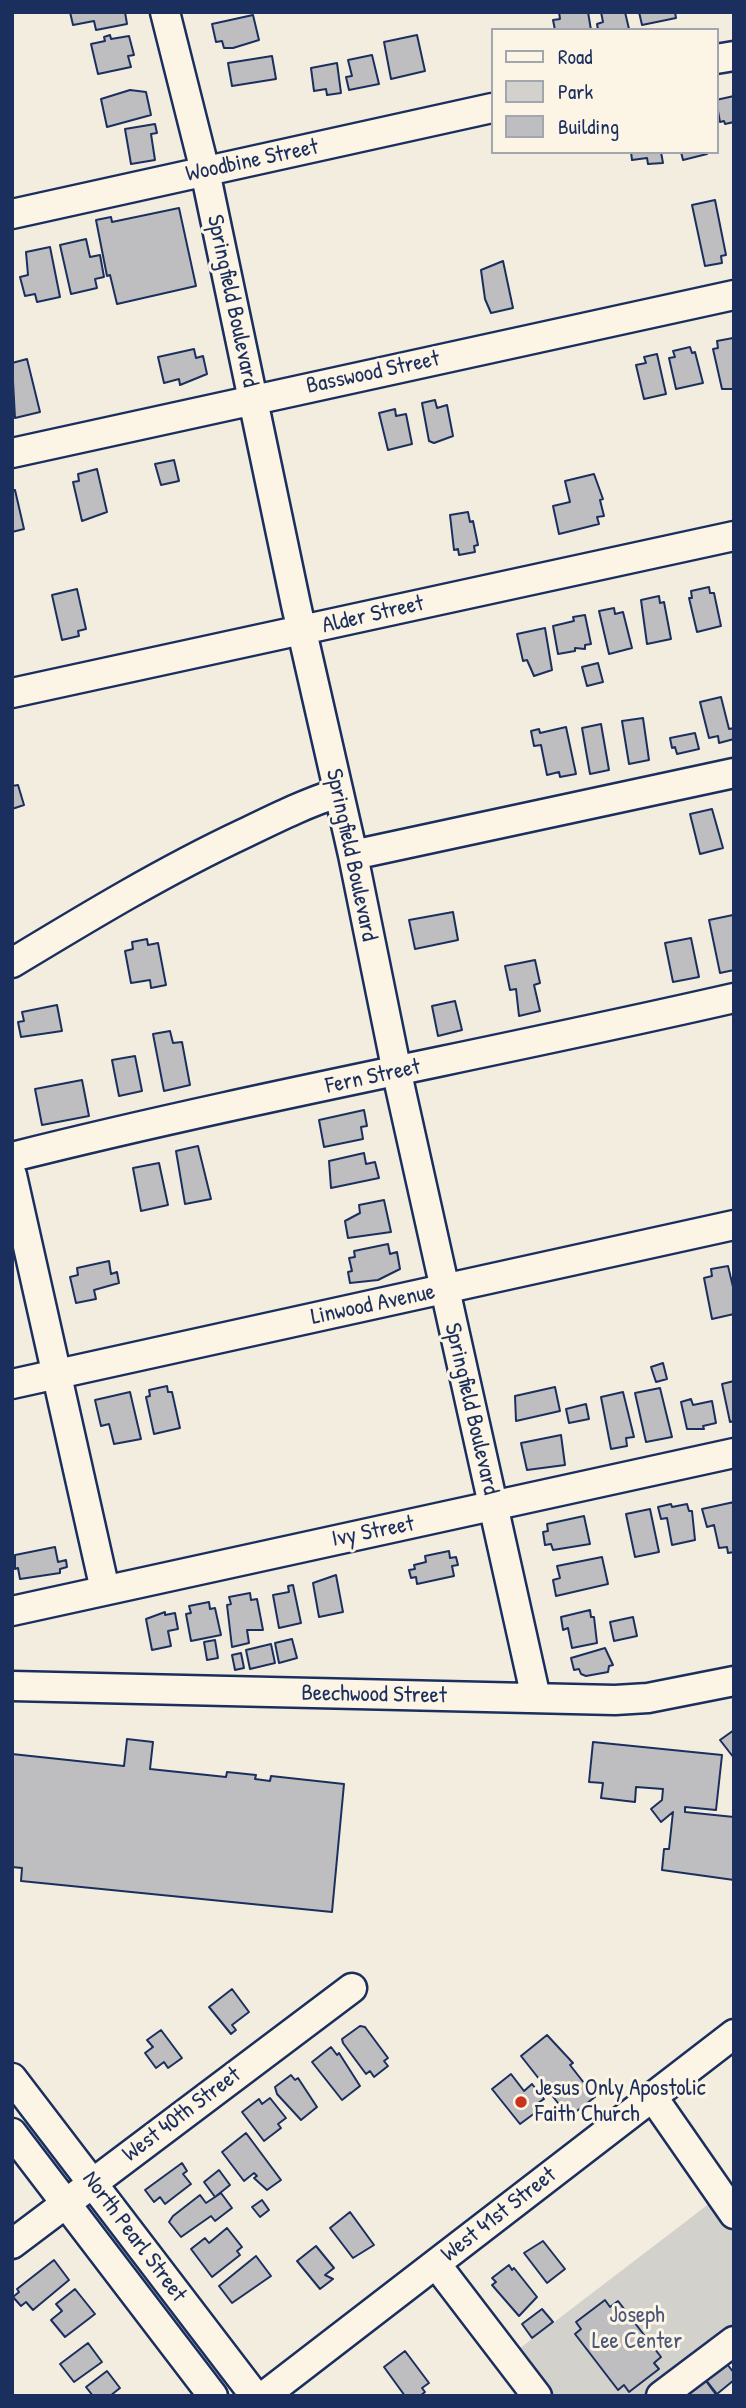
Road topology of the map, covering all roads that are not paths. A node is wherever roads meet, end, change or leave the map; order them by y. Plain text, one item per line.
1 (165, 12) edge
2 (490, 108) edge
3 (205, 171) junction
4 (12, 214) edge
5 (734, 295) edge
6 (252, 400) junction
7 (12, 453) edge
8 (734, 536) edge
9 (302, 631) junction
10 (12, 694) edge
11 (734, 773) edge
12 (338, 793) junction
13 (353, 855) junction
14 (12, 964) edge
15 (734, 998) edge
16 (396, 1072) junction
17 (12, 1157) edge
18 (12, 1175) edge
19 (734, 1225) edge
20 (444, 1289) junction
21 (58, 1375) junction
22 (12, 1384) edge
23 (734, 1453) edge
24 (493, 1508) junction
25 (105, 1590) junction
26 (12, 1611) edge
27 (734, 1681) edge
28 (12, 1686) edge
29 (536, 1699) junction
30 (352, 1988) dead end
31 (734, 2034) edge
32 (12, 2078) edge
33 (652, 2096) junction
34 (12, 2133) edge
35 (93, 2183) junction
36 (66, 2203) junction
37 (734, 2214) edge
38 (12, 2244) edge
39 (436, 2264) junction
40 (734, 2341) edge
41 (213, 2396) edge
42 (255, 2396) edge
43 (264, 2396) edge
44 (537, 2396) edge
45 (661, 2396) edge

1 - 3 street, Springfield Boulevard
2 - 3 street, Woodbine Street
3 - 4 street, Woodbine Street
3 - 6 street, Springfield Boulevard
5 - 6 street, Basswood Street
6 - 7 street, Basswood Street
6 - 9 street, Springfield Boulevard
8 - 9 street, Alder Street
9 - 10 street, Alder Street
9 - 12 street, Springfield Boulevard
11 - 13 street
12 - 13 street, Springfield Boulevard
12 - 14 street
13 - 16 street, Springfield Boulevard
15 - 16 street, Fern Street
16 - 17 street, Fern Street
16 - 20 street, Springfield Boulevard
18 - 21 street
19 - 20 street, Linwood Avenue
20 - 21 street, Linwood Avenue
20 - 24 street, Springfield Boulevard
21 - 22 street, Linwood Avenue
21 - 25 street
23 - 24 street, Ivy Street
24 - 25 street, Ivy Street
24 - 29 street, Springfield Boulevard
25 - 26 street, Ivy Street
27 - 29 street, Beechwood Street
28 - 29 street, Beechwood Street
30 - 35 street, West 40th Street
31 - 33 street, West 41st Street
32 - 35 street, North Pearl Street
33 - 37 street
33 - 39 street, West 41st Street
34 - 36 street, North Pearl Street
35 - 36 street, West 40th Street
35 - 42 street, North Pearl Street
36 - 38 street, West 40th Street
36 - 41 street, North Pearl Street
39 - 43 street, West 41st Street
39 - 44 street
40 - 45 street

